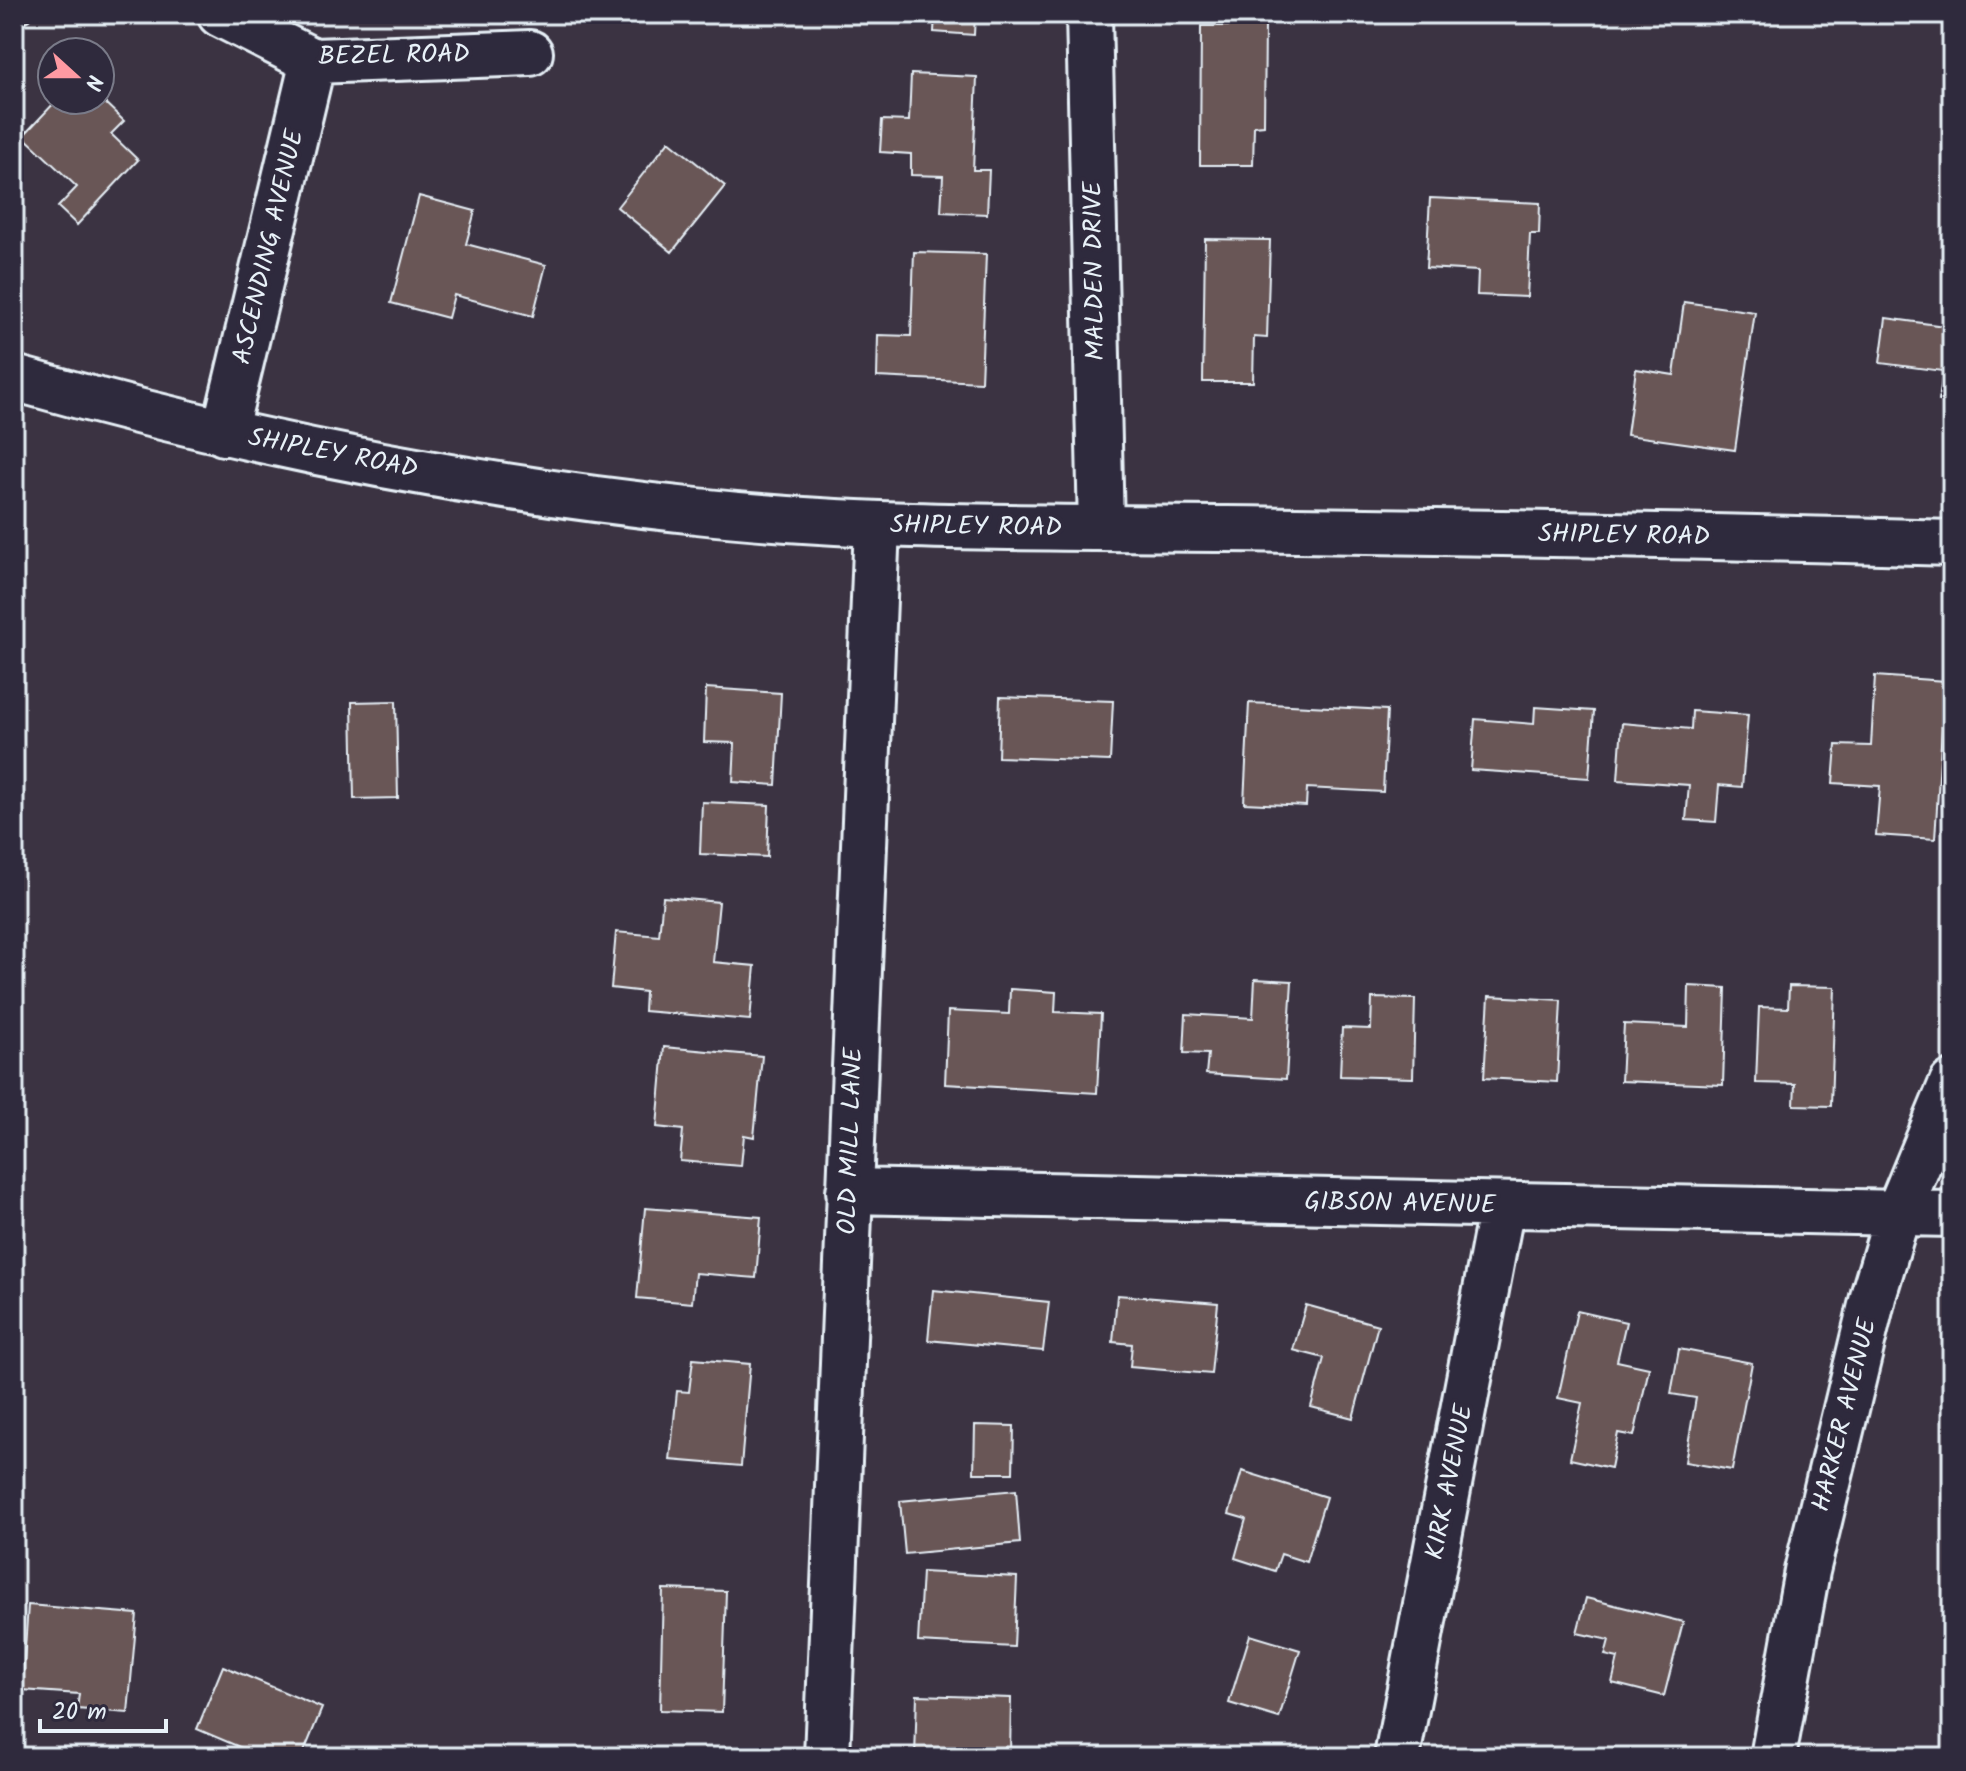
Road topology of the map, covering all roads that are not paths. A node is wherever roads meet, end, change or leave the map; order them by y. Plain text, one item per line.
1 (220, 14) edge
2 (1089, 14) edge
3 (530, 53) dead end
4 (313, 61) junction
5 (14, 378) edge
6 (224, 433) junction
7 (877, 525) junction
8 (1101, 528) junction
9 (1952, 543) edge
10 (1952, 1083) edge
11 (849, 1191) junction
12 (1502, 1206) junction
13 (1898, 1213) junction
14 (1952, 1214) edge
15 (827, 1757) edge
16 (1397, 1757) edge
17 (1773, 1757) edge

1 - 4 street, BEZEL ROAD
2 - 8 street, MALDEN DRIVE
3 - 4 street, BEZEL ROAD
4 - 6 street, ASCENDING AVENUE
5 - 6 street, SHIPLEY ROAD
6 - 7 street, SHIPLEY ROAD
7 - 8 street, SHIPLEY ROAD
7 - 11 street, OLD MILL LANE
8 - 9 street, SHIPLEY ROAD
10 - 13 street, HARKER AVENUE
11 - 12 street, GIBSON AVENUE
11 - 15 street, OLD MILL LANE
12 - 13 street, GIBSON AVENUE
12 - 16 street, KIRK AVENUE
13 - 14 street, GIBSON AVENUE
13 - 17 street, HARKER AVENUE

